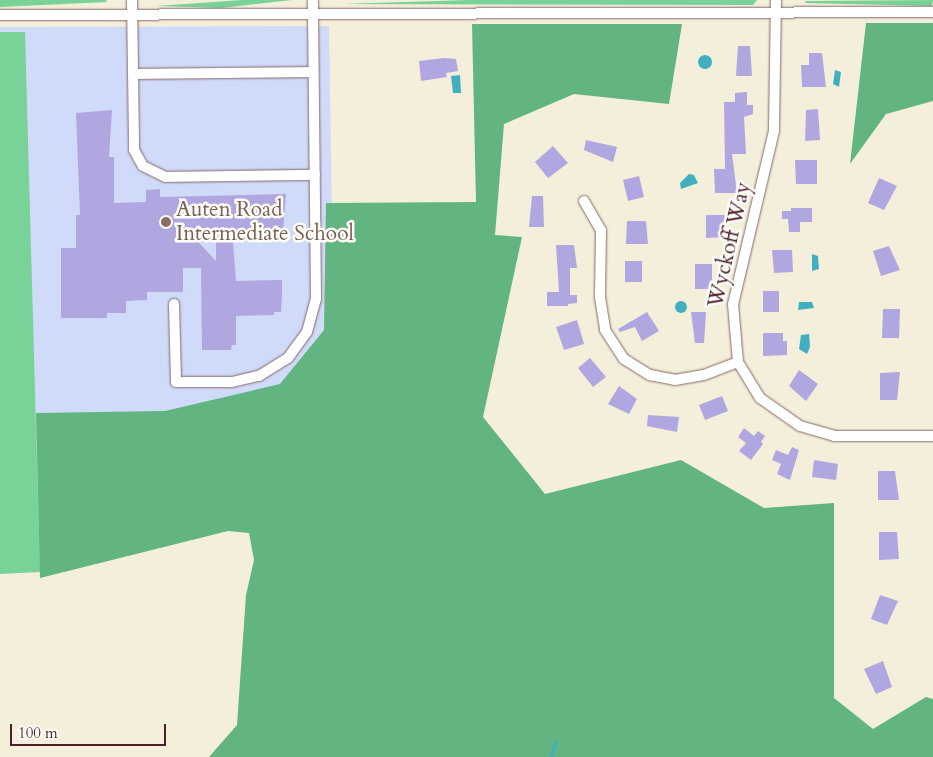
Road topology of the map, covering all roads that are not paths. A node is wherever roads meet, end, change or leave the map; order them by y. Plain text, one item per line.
1 (132, 0) edge
2 (313, 0) edge
3 (776, 0) edge
4 (312, 12) junction
5 (776, 12) junction
6 (933, 12) edge
7 (132, 14) junction
8 (0, 15) edge
9 (313, 72) junction
10 (133, 74) junction
11 (315, 174) junction
12 (584, 200) dead end
13 (174, 304) dead end
14 (738, 362) junction
15 (933, 436) edge

1 - 7 street
2 - 4 street
3 - 5 street, Wyckoff Way
4 - 5 street
4 - 7 street
4 - 9 street
5 - 6 street
5 - 14 street, Wyckoff Way
7 - 8 street
7 - 10 street
9 - 10 street
9 - 11 street
10 - 11 street
11 - 13 street
12 - 14 street
14 - 15 street, Wyckoff Way

